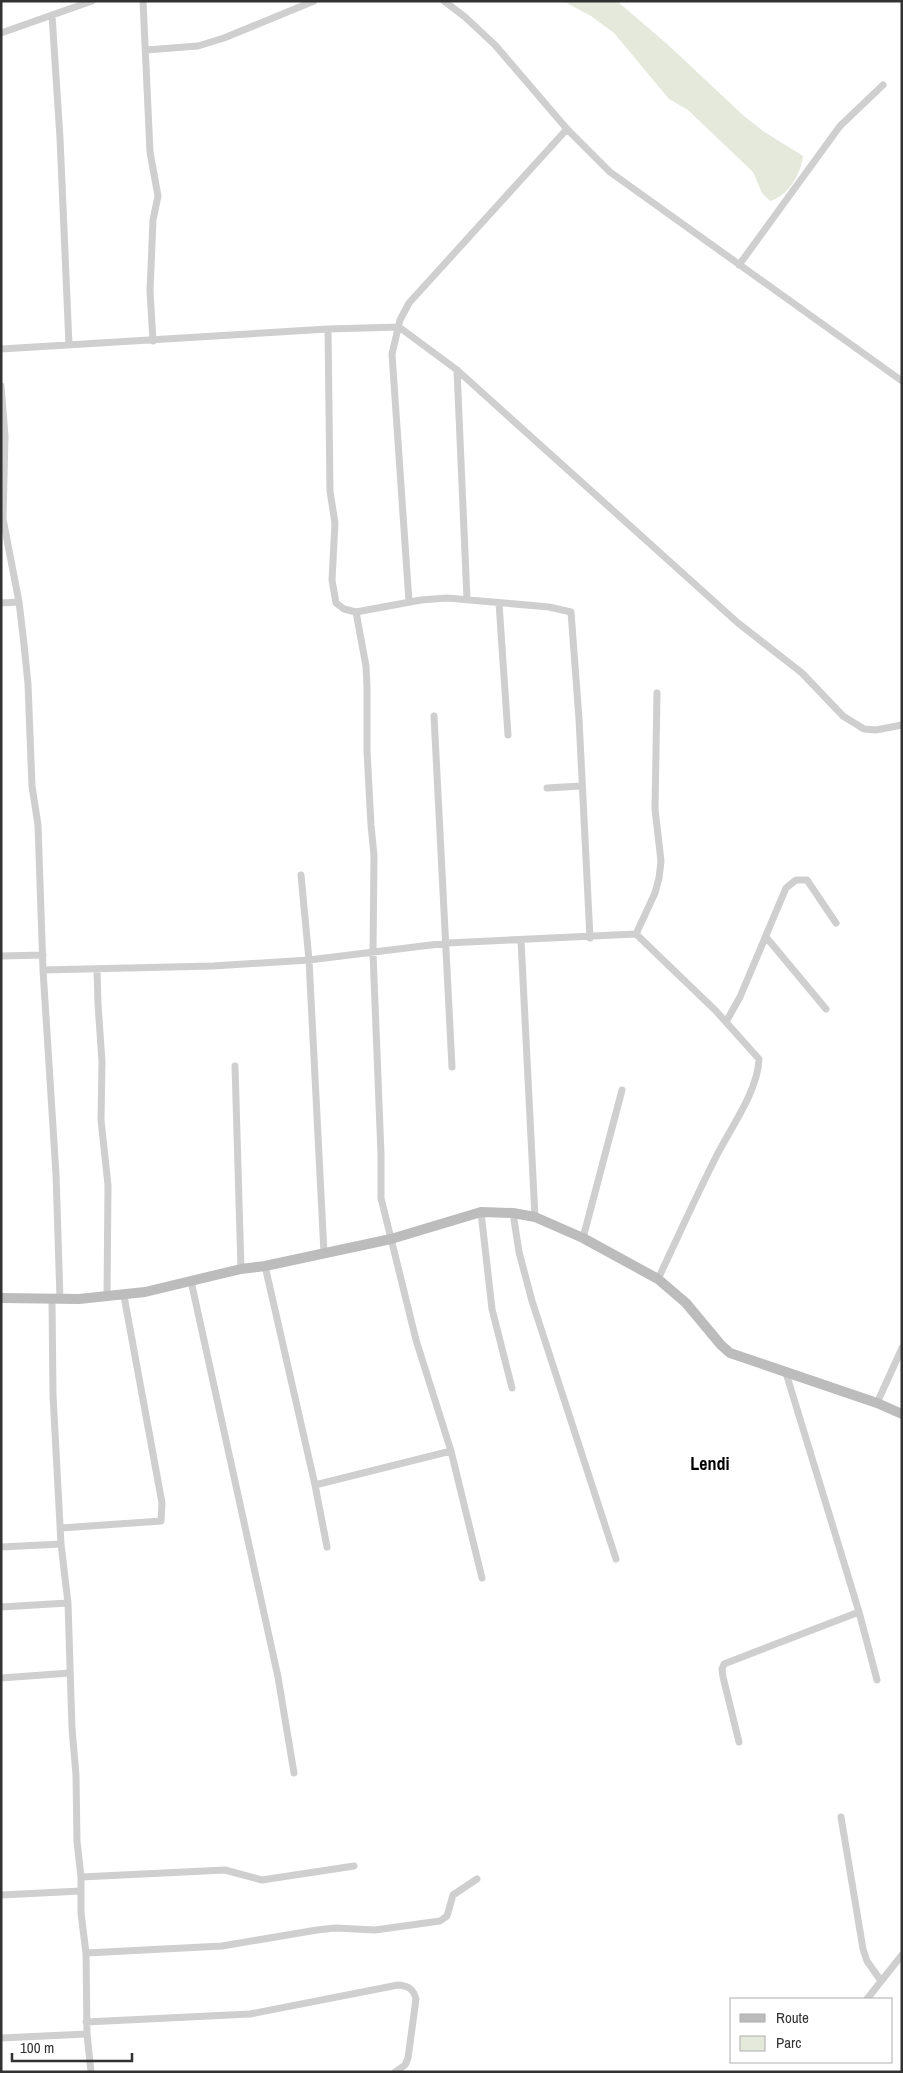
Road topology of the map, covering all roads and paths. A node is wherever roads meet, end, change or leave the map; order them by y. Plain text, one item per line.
1 (92, 1) edge
2 (143, 1) edge
3 (314, 1) edge
4 (444, 1) edge
5 (52, 15) junction
6 (1, 33) edge
7 (146, 50) junction
8 (883, 85) dead end
9 (567, 129) junction
10 (739, 264) junction
11 (399, 328) junction
12 (328, 329) junction
13 (153, 341) junction
14 (69, 344) junction
15 (1, 349) edge
16 (457, 370) junction
17 (902, 381) edge
18 (1, 386) edge
19 (3, 436) edge
20 (2, 520) edge
21 (467, 599) junction
22 (19, 602) junction
23 (409, 602) junction
24 (1, 603) edge
25 (499, 604) junction
26 (356, 612) junction
27 (657, 694) dead end
28 (434, 716) dead end
29 (902, 725) edge
30 (508, 735) dead end
31 (581, 786) junction
32 (547, 788) dead end
33 (301, 875) dead end
34 (836, 923) dead end
35 (636, 934) junction
36 (766, 937) junction
37 (590, 938) junction
38 (521, 940) junction
39 (446, 943) junction
40 (373, 953) junction
41 (43, 955) junction
42 (1, 956) edge
43 (309, 960) junction
44 (98, 968) junction
45 (43, 970) junction
46 (826, 1009) dead end
47 (726, 1022) junction
48 (236, 1066) dead end
49 (452, 1067) dead end
50 (622, 1090) dead end
51 (480, 1212) junction
52 (513, 1214) junction
53 (535, 1217) junction
54 (391, 1238) junction
55 (583, 1238) junction
56 (324, 1253) junction
57 (265, 1266) junction
58 (241, 1269) junction
59 (658, 1279) junction
60 (191, 1281) junction
61 (108, 1296) junction
62 (124, 1296) junction
63 (1, 1298) edge
64 (56, 1299) junction
65 (902, 1348) edge
66 (786, 1373) junction
67 (512, 1388) dead end
68 (877, 1403) junction
69 (902, 1414) edge
70 (451, 1451) junction
71 (315, 1485) junction
72 (61, 1528) junction
73 (62, 1544) junction
74 (327, 1546) dead end
75 (1, 1547) edge
76 (616, 1559) dead end
77 (482, 1578) dead end
78 (68, 1603) junction
79 (1, 1607) edge
80 (859, 1612) junction
81 (70, 1673) junction
82 (1, 1678) edge
83 (877, 1680) dead end
84 (739, 1742) dead end
85 (294, 1773) dead end
86 (841, 1817) dead end
87 (354, 1866) dead end
88 (81, 1876) junction
89 (477, 1879) dead end
90 (81, 1891) junction
91 (1, 1895) edge
92 (86, 1953) junction
93 (902, 1955) edge
94 (881, 1981) junction
95 (868, 1998) edge
96 (86, 2022) junction
97 (87, 2034) junction
98 (1, 2038) edge
99 (91, 2072) edge
100 (395, 2072) edge

1 - 5 street
2 - 7 street
3 - 7 street
4 - 9 street
5 - 6 street
5 - 14 street
7 - 13 street
8 - 10 street
9 - 10 street
9 - 11 street
10 - 17 street
11 - 12 street
11 - 16 street
11 - 23 street
12 - 13 street
12 - 26 street
13 - 14 street
14 - 15 street
16 - 21 street
16 - 29 street
18 - 19 street
19 - 20 street
20 - 22 street
21 - 23 street
21 - 25 street
22 - 24 street
22 - 41 street
23 - 26 street
25 - 30 street
25 - 31 street
26 - 40 street
27 - 35 street
28 - 39 street
31 - 32 street
31 - 37 street
33 - 43 street
34 - 36 street
35 - 37 street
35 - 47 street
36 - 46 street
36 - 47 street
37 - 38 street
38 - 39 street
38 - 53 street
39 - 40 street
39 - 49 street
40 - 43 street
40 - 54 street
41 - 42 street
41 - 45 street
43 - 44 street
43 - 56 street
44 - 45 street
44 - 61 street
45 - 64 street
47 - 59 street
48 - 58 street
50 - 55 street
51 - 52 main road
51 - 54 main road
51 - 67 street
52 - 53 main road
52 - 76 street
53 - 55 main road
54 - 56 main road
54 - 70 street
55 - 59 main road
56 - 57 main road
57 - 58 main road
57 - 71 street
58 - 60 main road
59 - 66 main road
60 - 62 main road
60 - 85 street
61 - 62 main road
61 - 64 main road
62 - 72 street
63 - 64 main road
64 - 72 street
65 - 68 street
66 - 68 main road
66 - 80 street
68 - 69 main road
70 - 71 street
70 - 77 street
71 - 74 street
72 - 73 street
73 - 75 street
73 - 78 street
78 - 79 street
78 - 81 street
80 - 83 street
80 - 84 street
81 - 82 street
81 - 88 street
86 - 94 street
87 - 88 street
88 - 90 street
89 - 92 street
90 - 91 street
90 - 92 street
92 - 96 street
93 - 94 street
94 - 95 street
96 - 97 street
96 - 100 street
97 - 98 street
97 - 99 street

